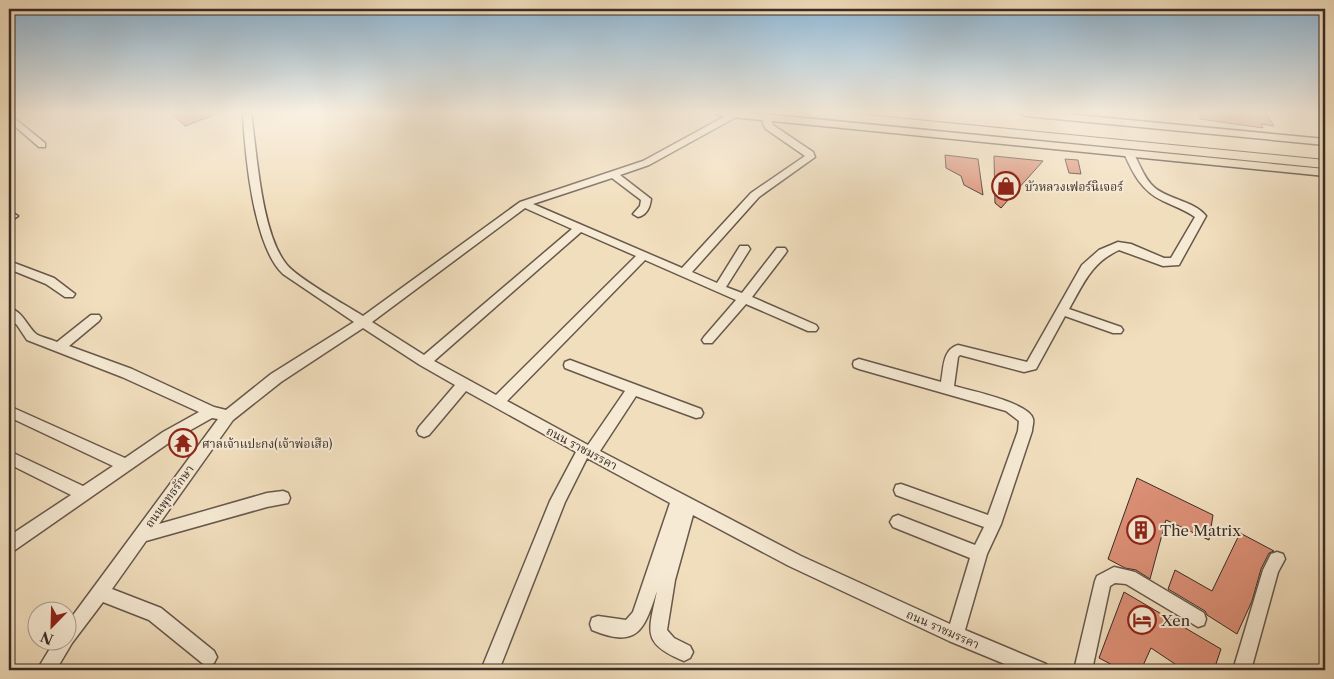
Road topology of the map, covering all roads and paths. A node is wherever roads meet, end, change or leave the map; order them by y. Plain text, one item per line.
1 (252, 145) edge
2 (679, 145) edge
3 (796, 145) edge
4 (1044, 145) edge
5 (1130, 145) edge
6 (1248, 145) edge
7 (1325, 152) edge
8 (1130, 153) junction
9 (1325, 164) edge
10 (1325, 172) edge
11 (613, 174) junction
12 (524, 204) junction
13 (638, 214) dead end
14 (579, 228) junction
15 (744, 249) dead end
16 (781, 251) dead end
17 (643, 256) junction
18 (9, 265) edge
19 (684, 274) junction
20 (719, 289) junction
21 (69, 294) dead end
22 (744, 299) junction
23 (1063, 311) junction
24 (9, 312) edge
25 (95, 318) dead end
26 (363, 322) junction
27 (812, 328) dead end
28 (1117, 330) dead end
29 (708, 340) dead end
30 (58, 348) junction
31 (425, 362) junction
32 (859, 364) dead end
33 (570, 366) dead end
34 (464, 384) junction
35 (947, 388) junction
36 (633, 390) junction
37 (498, 402) junction
38 (9, 411) edge
39 (211, 412) junction
40 (696, 413) dead end
41 (228, 416) junction
42 (424, 431) dead end
43 (588, 452) junction
44 (11, 461) edge
45 (126, 465) junction
46 (901, 490) dead end
47 (84, 494) junction
48 (283, 498) dead end
49 (684, 502) junction
50 (898, 522) dead end
51 (993, 524) junction
52 (140, 536) junction
53 (9, 545) edge
54 (979, 554) junction
55 (1277, 559) dead end
56 (99, 592) junction
57 (1198, 619) dead end
58 (78, 622) edge
59 (598, 624) dead end
60 (955, 635) junction
61 (58, 652) edge
62 (684, 652) dead end
63 (208, 657) dead end
64 (46, 670) edge
65 (490, 670) edge
66 (1040, 670) edge
67 (1083, 670) edge
68 (1242, 670) edge

1 - 26 street, ถนน ราชมรรคา
2 - 11 street, ถนนพุทธรักษา
3 - 19 street
4 - 8 main road
5 - 9 highway
6 - 7 highway
8 - 10 main road
8 - 23 street
11 - 12 street, ถนนพุทธรักษา
11 - 13 street
12 - 14 street
12 - 26 street, ถนนพุทธรักษา
14 - 17 street
14 - 31 street
15 - 20 street
16 - 22 street
17 - 19 street
17 - 37 street
18 - 21 street
19 - 20 street
20 - 22 street
22 - 27 street
22 - 29 street
23 - 28 street
23 - 35 street
24 - 30 street
25 - 30 street
26 - 31 street, ถนน ราชมรรคา
26 - 41 street, ถนนพุทธรักษา
30 - 39 street
31 - 34 street, ถนน ราชมรรคา
32 - 35 street
33 - 36 street
34 - 37 street, ถนน ราชมรรคา
34 - 42 street
35 - 51 street
36 - 40 street
36 - 43 street
37 - 43 street, ถนน ราชมรรคา
38 - 45 street
39 - 41 street
39 - 45 street
41 - 52 street, ถนนพุทธรักษา
43 - 49 street, ถนน ราชมรรคา
43 - 65 street
44 - 47 street
45 - 47 street
46 - 51 street
47 - 53 street
48 - 52 street
49 - 59 street
49 - 60 street, ถนน ราชมรรคา
49 - 62 street
50 - 54 street
51 - 54 street
52 - 56 street, ถนนพุทธรักษา
54 - 60 street
55 - 68 street
56 - 58 street, ถนนพุทธรักษา
56 - 63 street
57 - 67 street
60 - 66 street, ถนน ราชมรรคา
61 - 64 street

